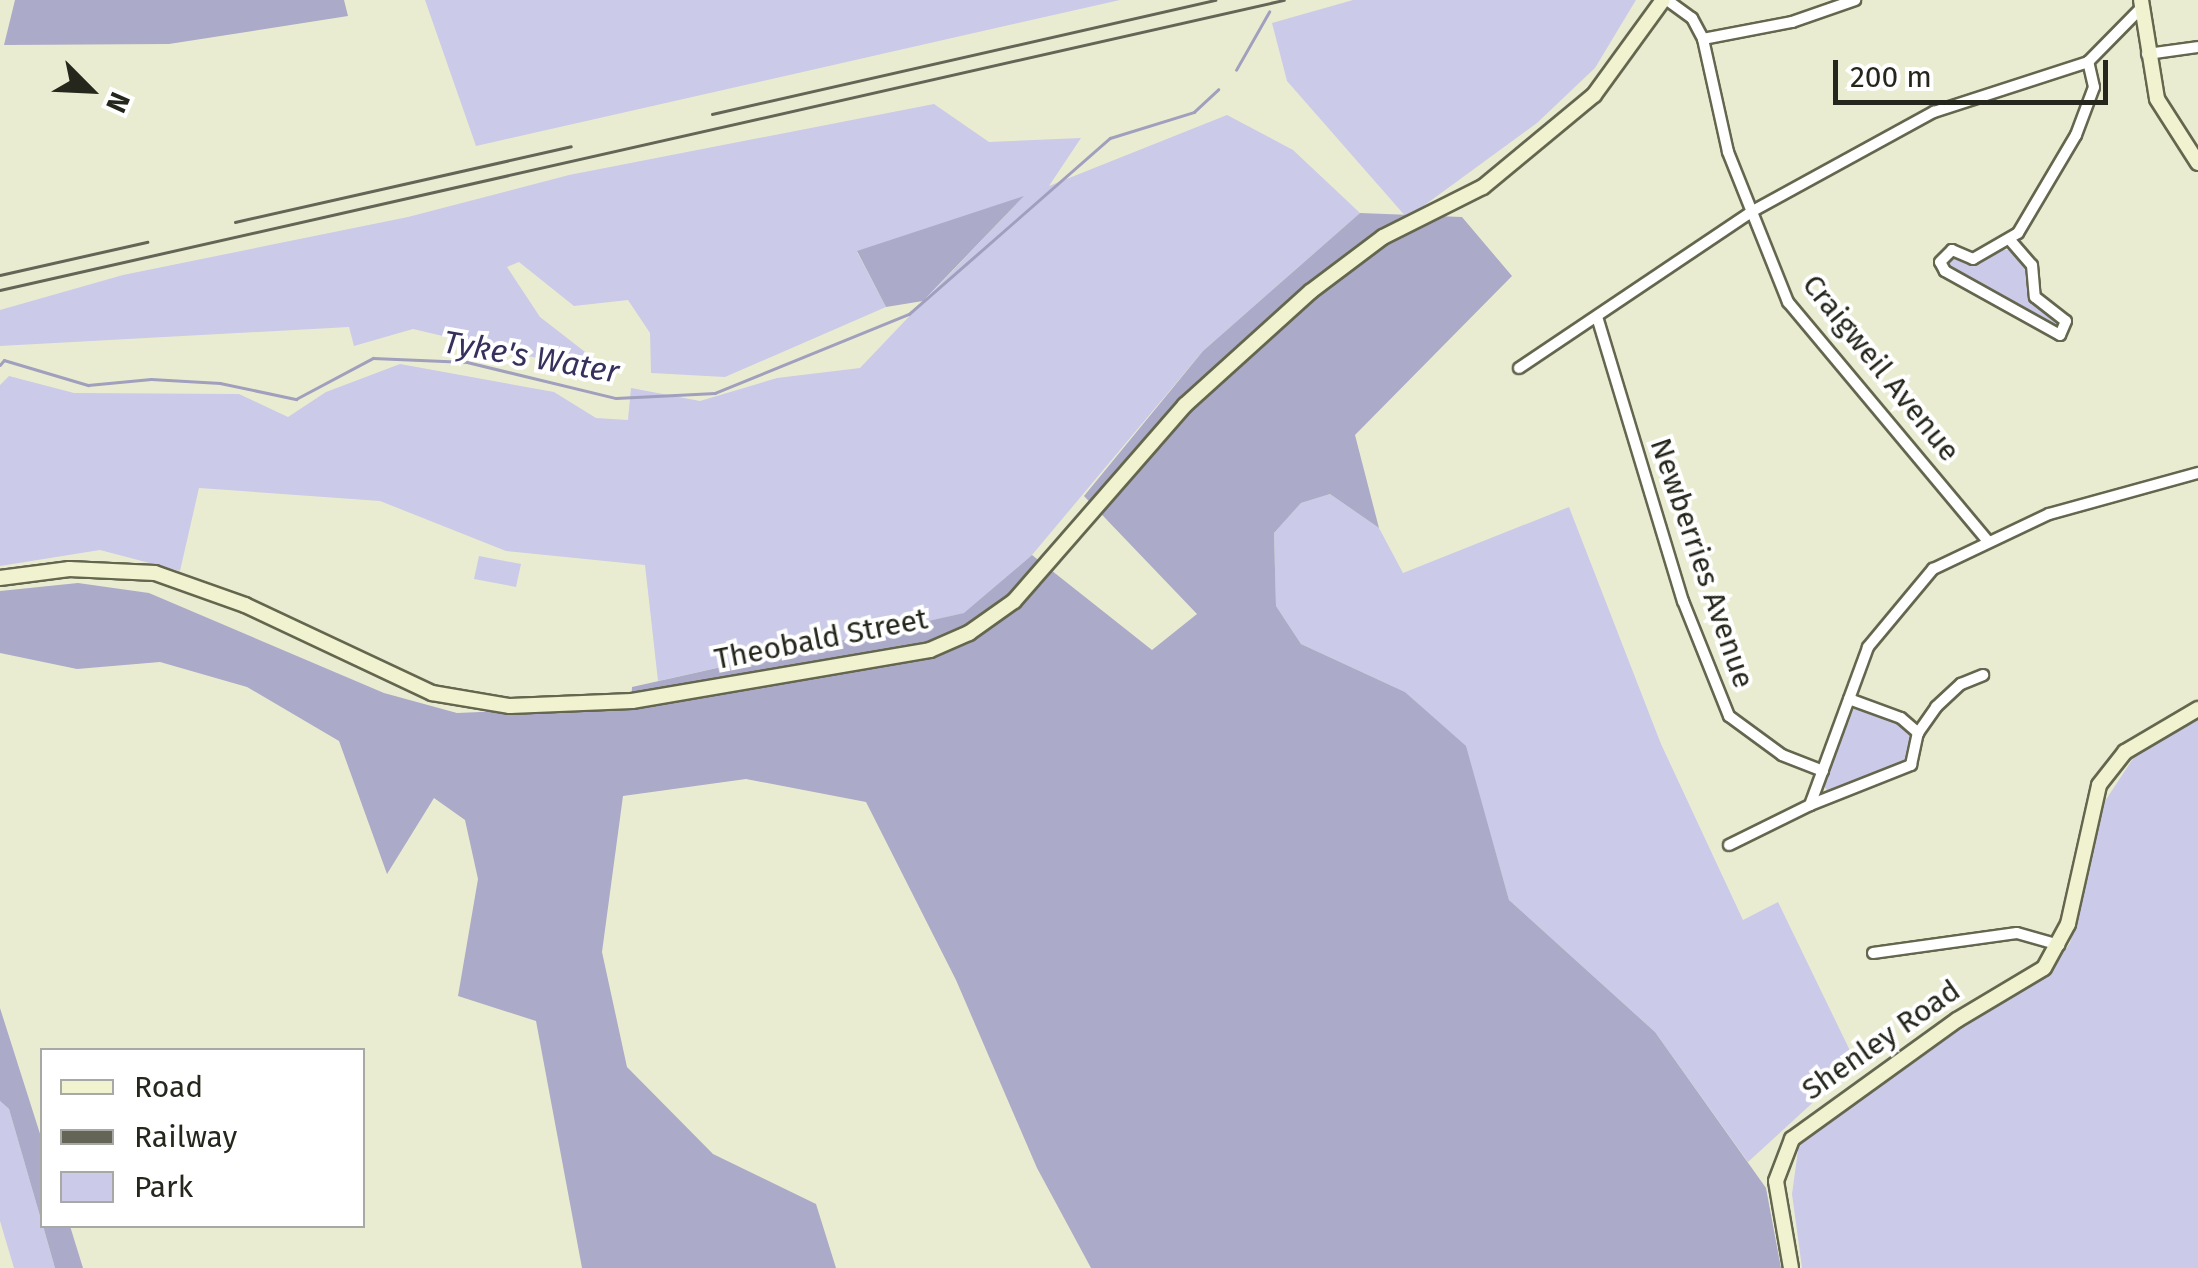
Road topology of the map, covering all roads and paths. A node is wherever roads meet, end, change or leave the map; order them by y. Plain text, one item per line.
1 (1665, 0) edge
2 (1855, 0) edge
3 (2140, 5) edge
4 (1704, 39) junction
5 (2198, 47) edge
6 (2146, 54) junction
7 (2088, 62) junction
8 (2198, 163) edge
9 (1751, 212) junction
10 (2010, 240) junction
11 (1598, 320) junction
12 (1519, 368) dead end
13 (2198, 473) edge
14 (1988, 541) junction
15 (0, 578) edge
16 (1984, 675) dead end
17 (1849, 699) junction
18 (2198, 708) edge
19 (1918, 733) junction
20 (1823, 771) junction
21 (1810, 805) junction
22 (1730, 845) dead end
23 (2060, 946) junction
24 (1873, 953) dead end
25 (1791, 1268) edge

1 - 4 street
1 - 15 street, Theobald Street
2 - 4 street
3 - 6 street
3 - 7 street
4 - 9 street, Craigweil Avenue
5 - 6 street
6 - 8 street
7 - 9 street
7 - 10 street
9 - 11 street
9 - 14 street, Craigweil Avenue
10 - 10 street
11 - 12 street
11 - 20 street, Newberries Avenue
13 - 14 street
14 - 17 street
16 - 19 street
17 - 19 street
17 - 20 street
18 - 23 street
19 - 21 street
20 - 21 street
21 - 22 street
23 - 24 street
23 - 25 street, Shenley Road

